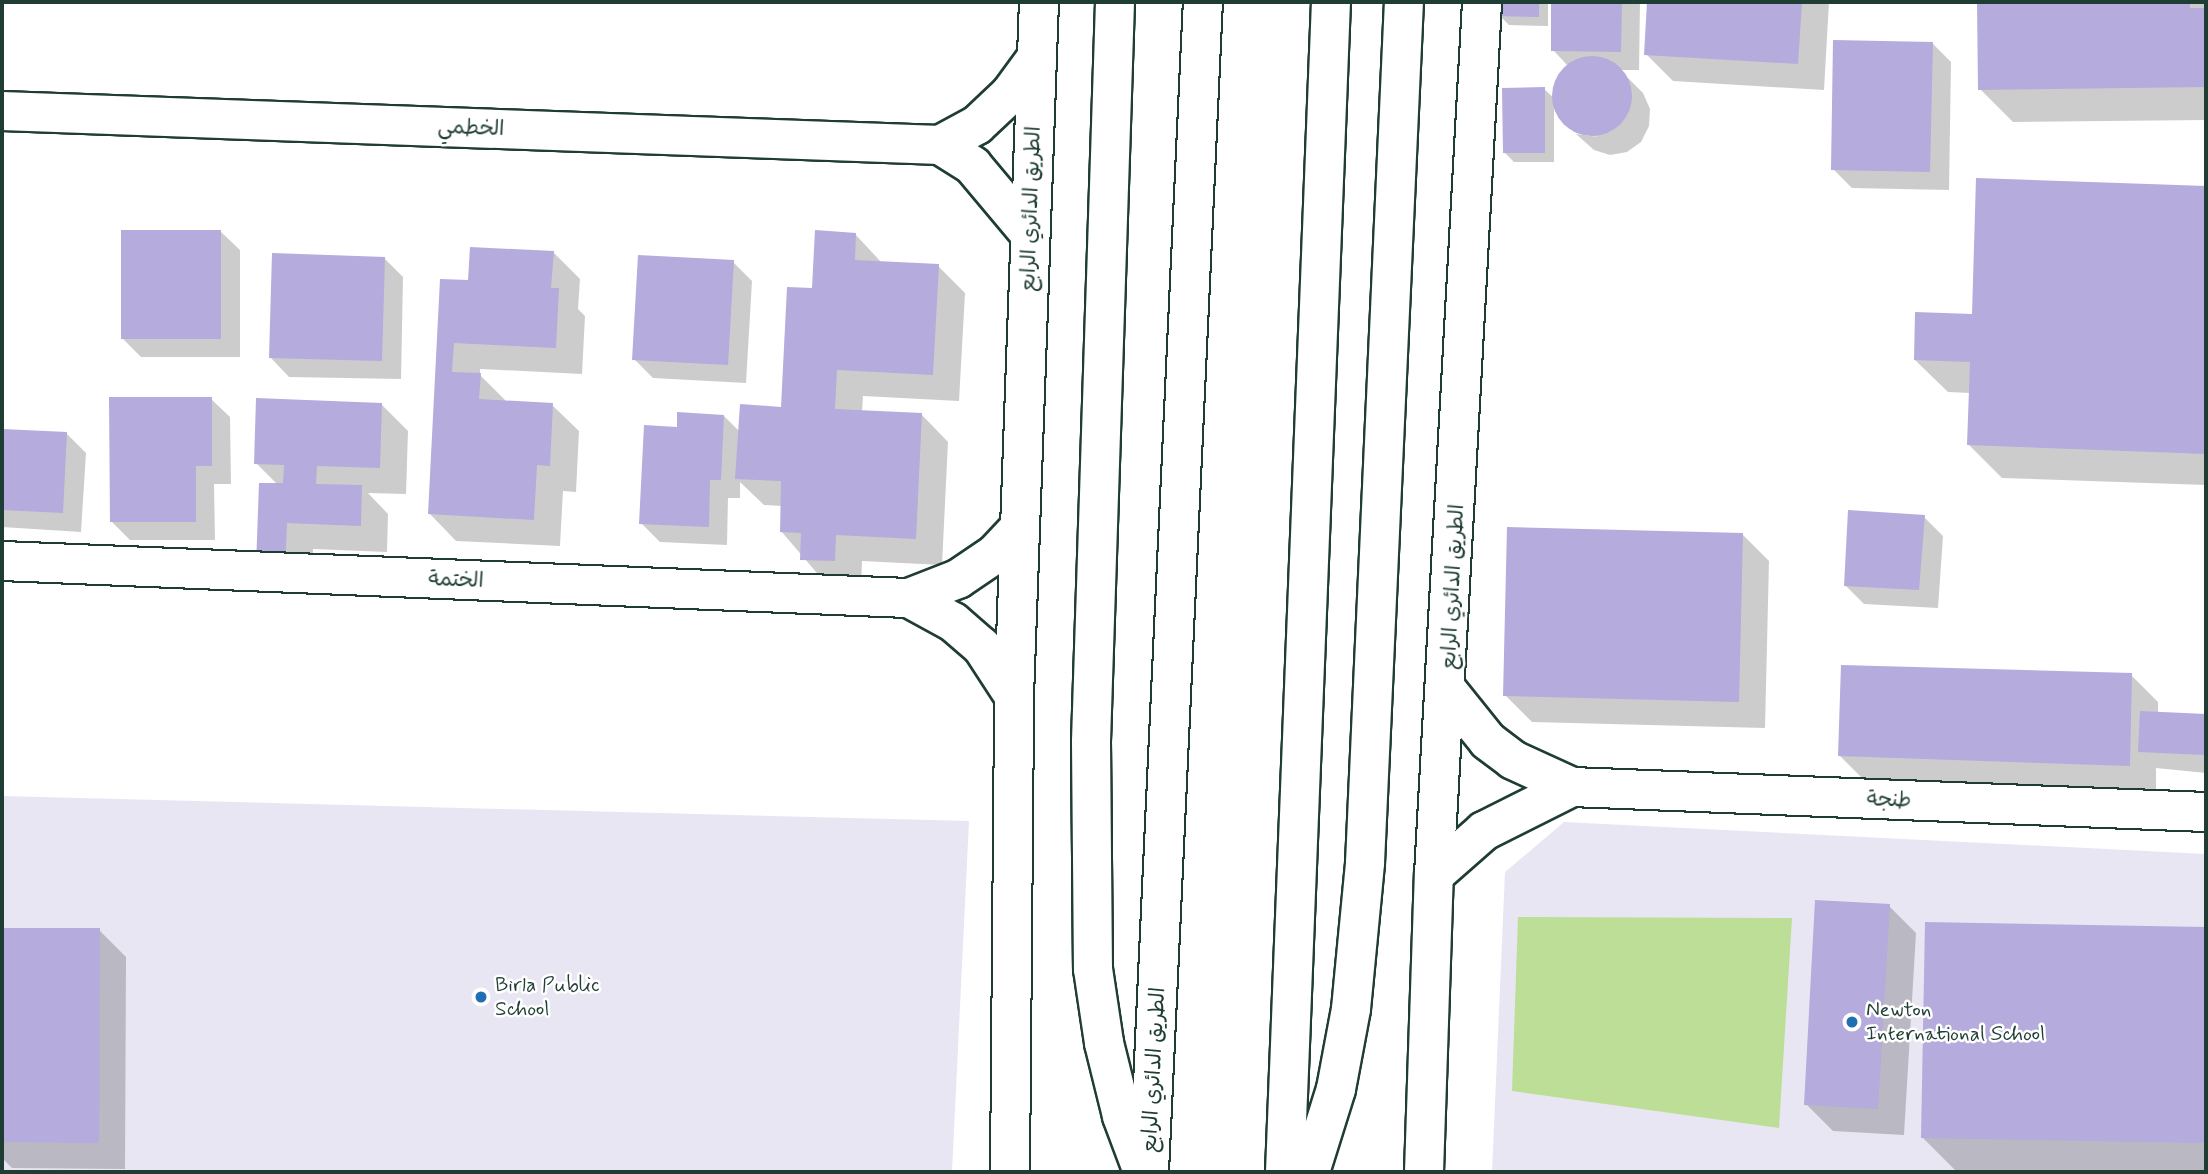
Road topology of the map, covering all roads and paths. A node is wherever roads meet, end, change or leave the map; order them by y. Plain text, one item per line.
1 (1039, 2) edge
2 (1115, 2) edge
3 (1203, 2) edge
4 (1331, 2) edge
5 (1404, 2) edge
6 (1482, 2) edge
7 (1037, 57) junction
8 (2, 111) edge
9 (940, 145) junction
10 (1030, 234) junction
11 (1019, 528) junction
12 (2, 561) edge
13 (909, 598) junction
14 (1447, 691) junction
15 (1014, 696) junction
16 (1572, 787) junction
17 (2206, 812) edge
18 (1434, 875) junction
19 (1010, 1172) edge
20 (1143, 1172) edge
21 (1149, 1172) edge
22 (1284, 1172) edge
23 (1310, 1172) edge
24 (1423, 1172) edge

1 - 7 street, الطريق الدائري الرابع
2 - 20 street
3 - 21 street, الطريق الدائري الرابع
4 - 22 street
5 - 23 street
6 - 14 street, الطريق الدائري الرابع
7 - 9 street
7 - 10 street, الطريق الدائري الرابع
8 - 9 street, الخطمي
9 - 10 street
10 - 11 street, الطريق الدائري الرابع
11 - 13 street, الختمة
11 - 15 street, الطريق الدائري الرابع
12 - 13 street, الختمة
13 - 15 street, الختمة
14 - 16 street, طنجة
14 - 18 street, الطريق الدائري الرابع
15 - 19 street, الطريق الدائري الرابع
16 - 17 street, طنجة
16 - 18 street, طنجة
18 - 24 street, الطريق الدائري الرابع

